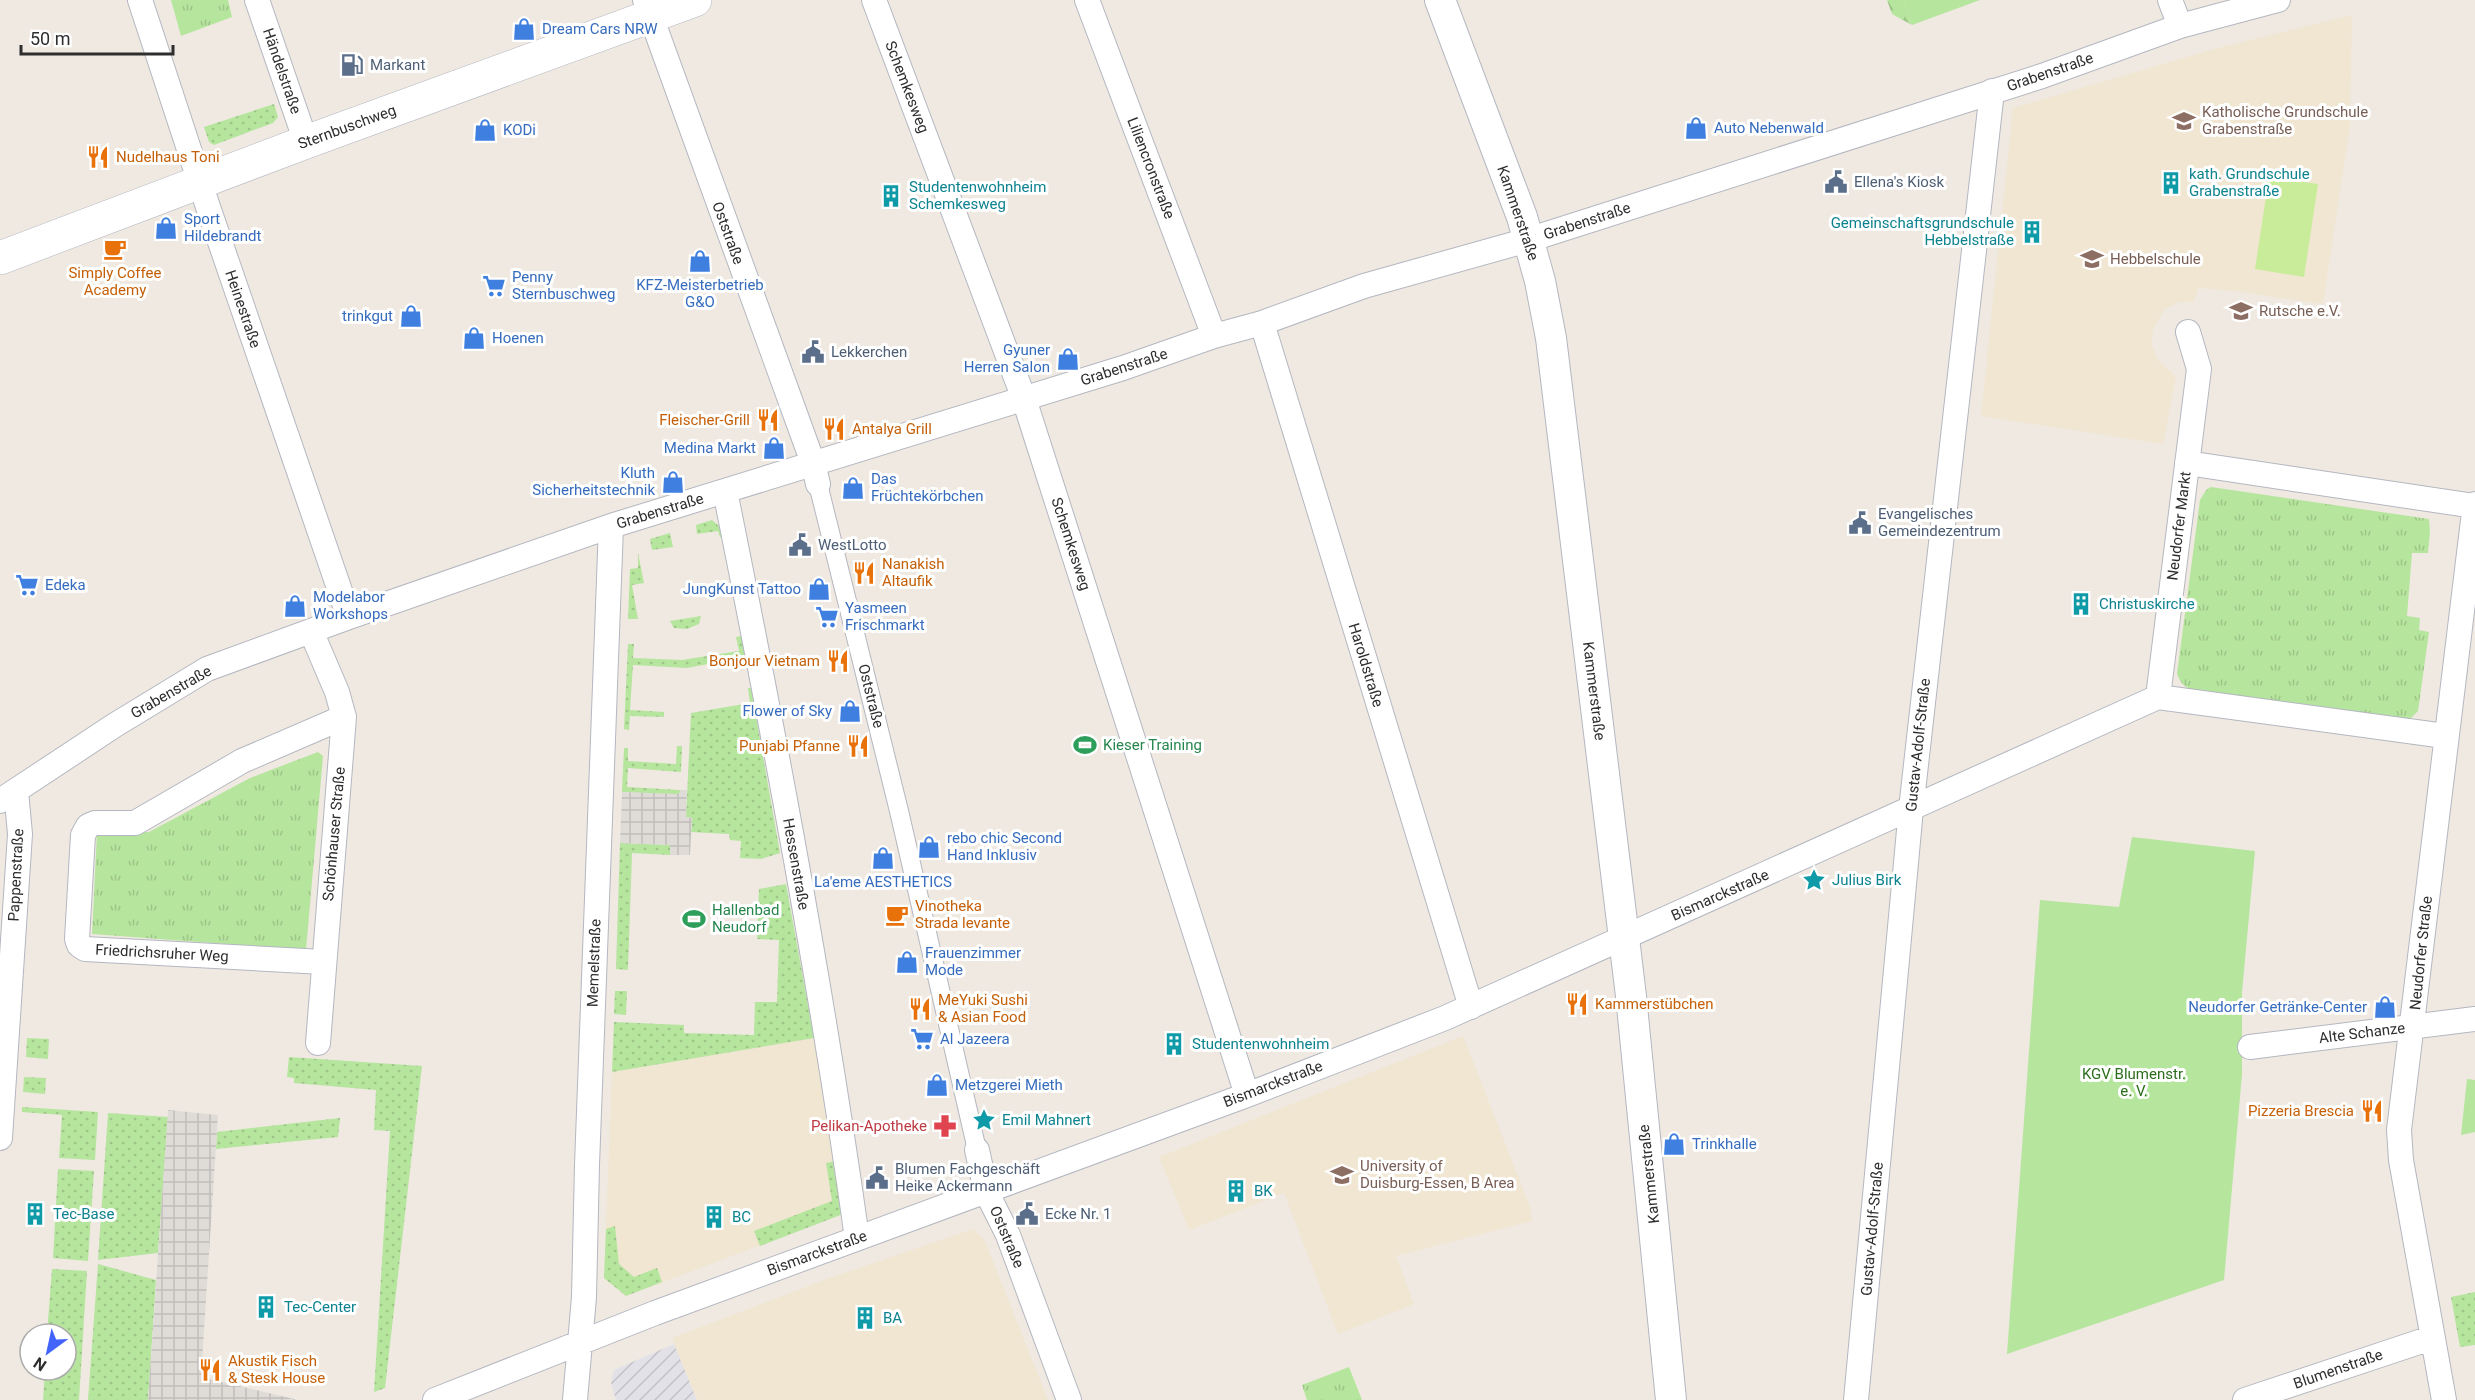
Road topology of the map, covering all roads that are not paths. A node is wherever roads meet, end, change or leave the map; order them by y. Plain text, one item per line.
1 (140, 0) edge
2 (257, 0) edge
3 (694, 0) edge
4 (874, 0) edge
5 (1087, 0) edge
6 (1440, 0) edge
7 (2170, 0) edge
8 (2278, 0) edge
9 (648, 8) edge
10 (2180, 26) junction
11 (1992, 91) junction
12 (306, 142) junction
13 (200, 183) junction
14 (1528, 240) junction
15 (0, 258) edge
16 (1262, 323) junction
17 (2188, 332) dead end
18 (1214, 336) junction
19 (1024, 399) junction
20 (2187, 463) junction
21 (815, 473) junction
22 (725, 491) junction
23 (2475, 505) edge
24 (611, 526) junction
25 (349, 617) junction
26 (311, 631) junction
27 (2158, 697) junction
28 (344, 717) junction
29 (2445, 736) junction
30 (8, 796) edge
31 (1911, 809) junction
32 (1623, 938) junction
33 (323, 962) junction
34 (1470, 1007) junction
35 (2475, 1019) edge
36 (2413, 1027) junction
37 (318, 1043) dead end
38 (2250, 1047) dead end
39 (1248, 1095) junction
40 (0, 1138) edge
41 (977, 1150) joint
42 (986, 1191) junction
43 (858, 1238) junction
44 (2432, 1338) junction
45 (580, 1344) junction
46 (435, 1400) edge
47 (575, 1400) edge
48 (1069, 1400) edge
49 (1671, 1400) edge
50 (1856, 1400) edge
51 (2245, 1400) edge
52 (2444, 1400) edge

1 - 13 street, Heinestraße
2 - 12 street, Händelstraße
3 - 9 main road, Sternbuschweg
4 - 19 street, Schemkesweg
5 - 18 street, Liliencronstraße
6 - 14 street, Kammerstraße
7 - 10 street
8 - 10 street, Grabenstraße
9 - 12 main road, Sternbuschweg
9 - 21 street, Oststraße
10 - 11 street, Grabenstraße
11 - 14 street, Grabenstraße
11 - 31 street, Gustav-Adolf-Straße
12 - 13 main road, Sternbuschweg
13 - 15 main road, Sternbuschweg
13 - 25 street, Heinestraße
14 - 16 street, Grabenstraße
14 - 32 street, Kammerstraße
16 - 18 street, Grabenstraße
16 - 34 street, Haroldstraße
17 - 20 street
18 - 19 street, Grabenstraße
19 - 21 street, Grabenstraße
19 - 39 street, Schemkesweg
20 - 23 street, Neudorfer Markt
20 - 27 street, Neudorfer Markt
21 - 22 street, Grabenstraße
21 - 41 street, Oststraße
22 - 24 street, Grabenstraße
22 - 43 street, Hessenstraße
23 - 29 street, Neudorfer Straße
24 - 25 street, Grabenstraße
24 - 45 street, Memelstraße
25 - 26 street, Grabenstraße
26 - 28 street, Schönhauser Straße
26 - 30 street, Grabenstraße
27 - 29 street
27 - 31 street, Bismarckstraße
28 - 33 street, Schönhauser Straße
28 - 33 street, Friedrichsruher Weg
29 - 36 street, Neudorfer Straße
30 - 40 street, Pappenstraße
31 - 32 street, Bismarckstraße
31 - 50 street, Gustav-Adolf-Straße
32 - 34 street, Bismarckstraße
32 - 49 street, Kammerstraße
33 - 37 street, Schönhauser Straße
34 - 39 street, Bismarckstraße
35 - 36 street, Alte Schanze
36 - 38 street, Alte Schanze
36 - 44 street, Neudorfer Straße
39 - 42 street, Bismarckstraße
41 - 42 street, Oststraße
42 - 43 street, Bismarckstraße
42 - 48 street, Oststraße
43 - 45 street, Bismarckstraße
44 - 51 street, Blumenstraße
44 - 52 street, Neudorfer Straße
45 - 46 street, Bismarckstraße
45 - 47 street, Memelstraße

